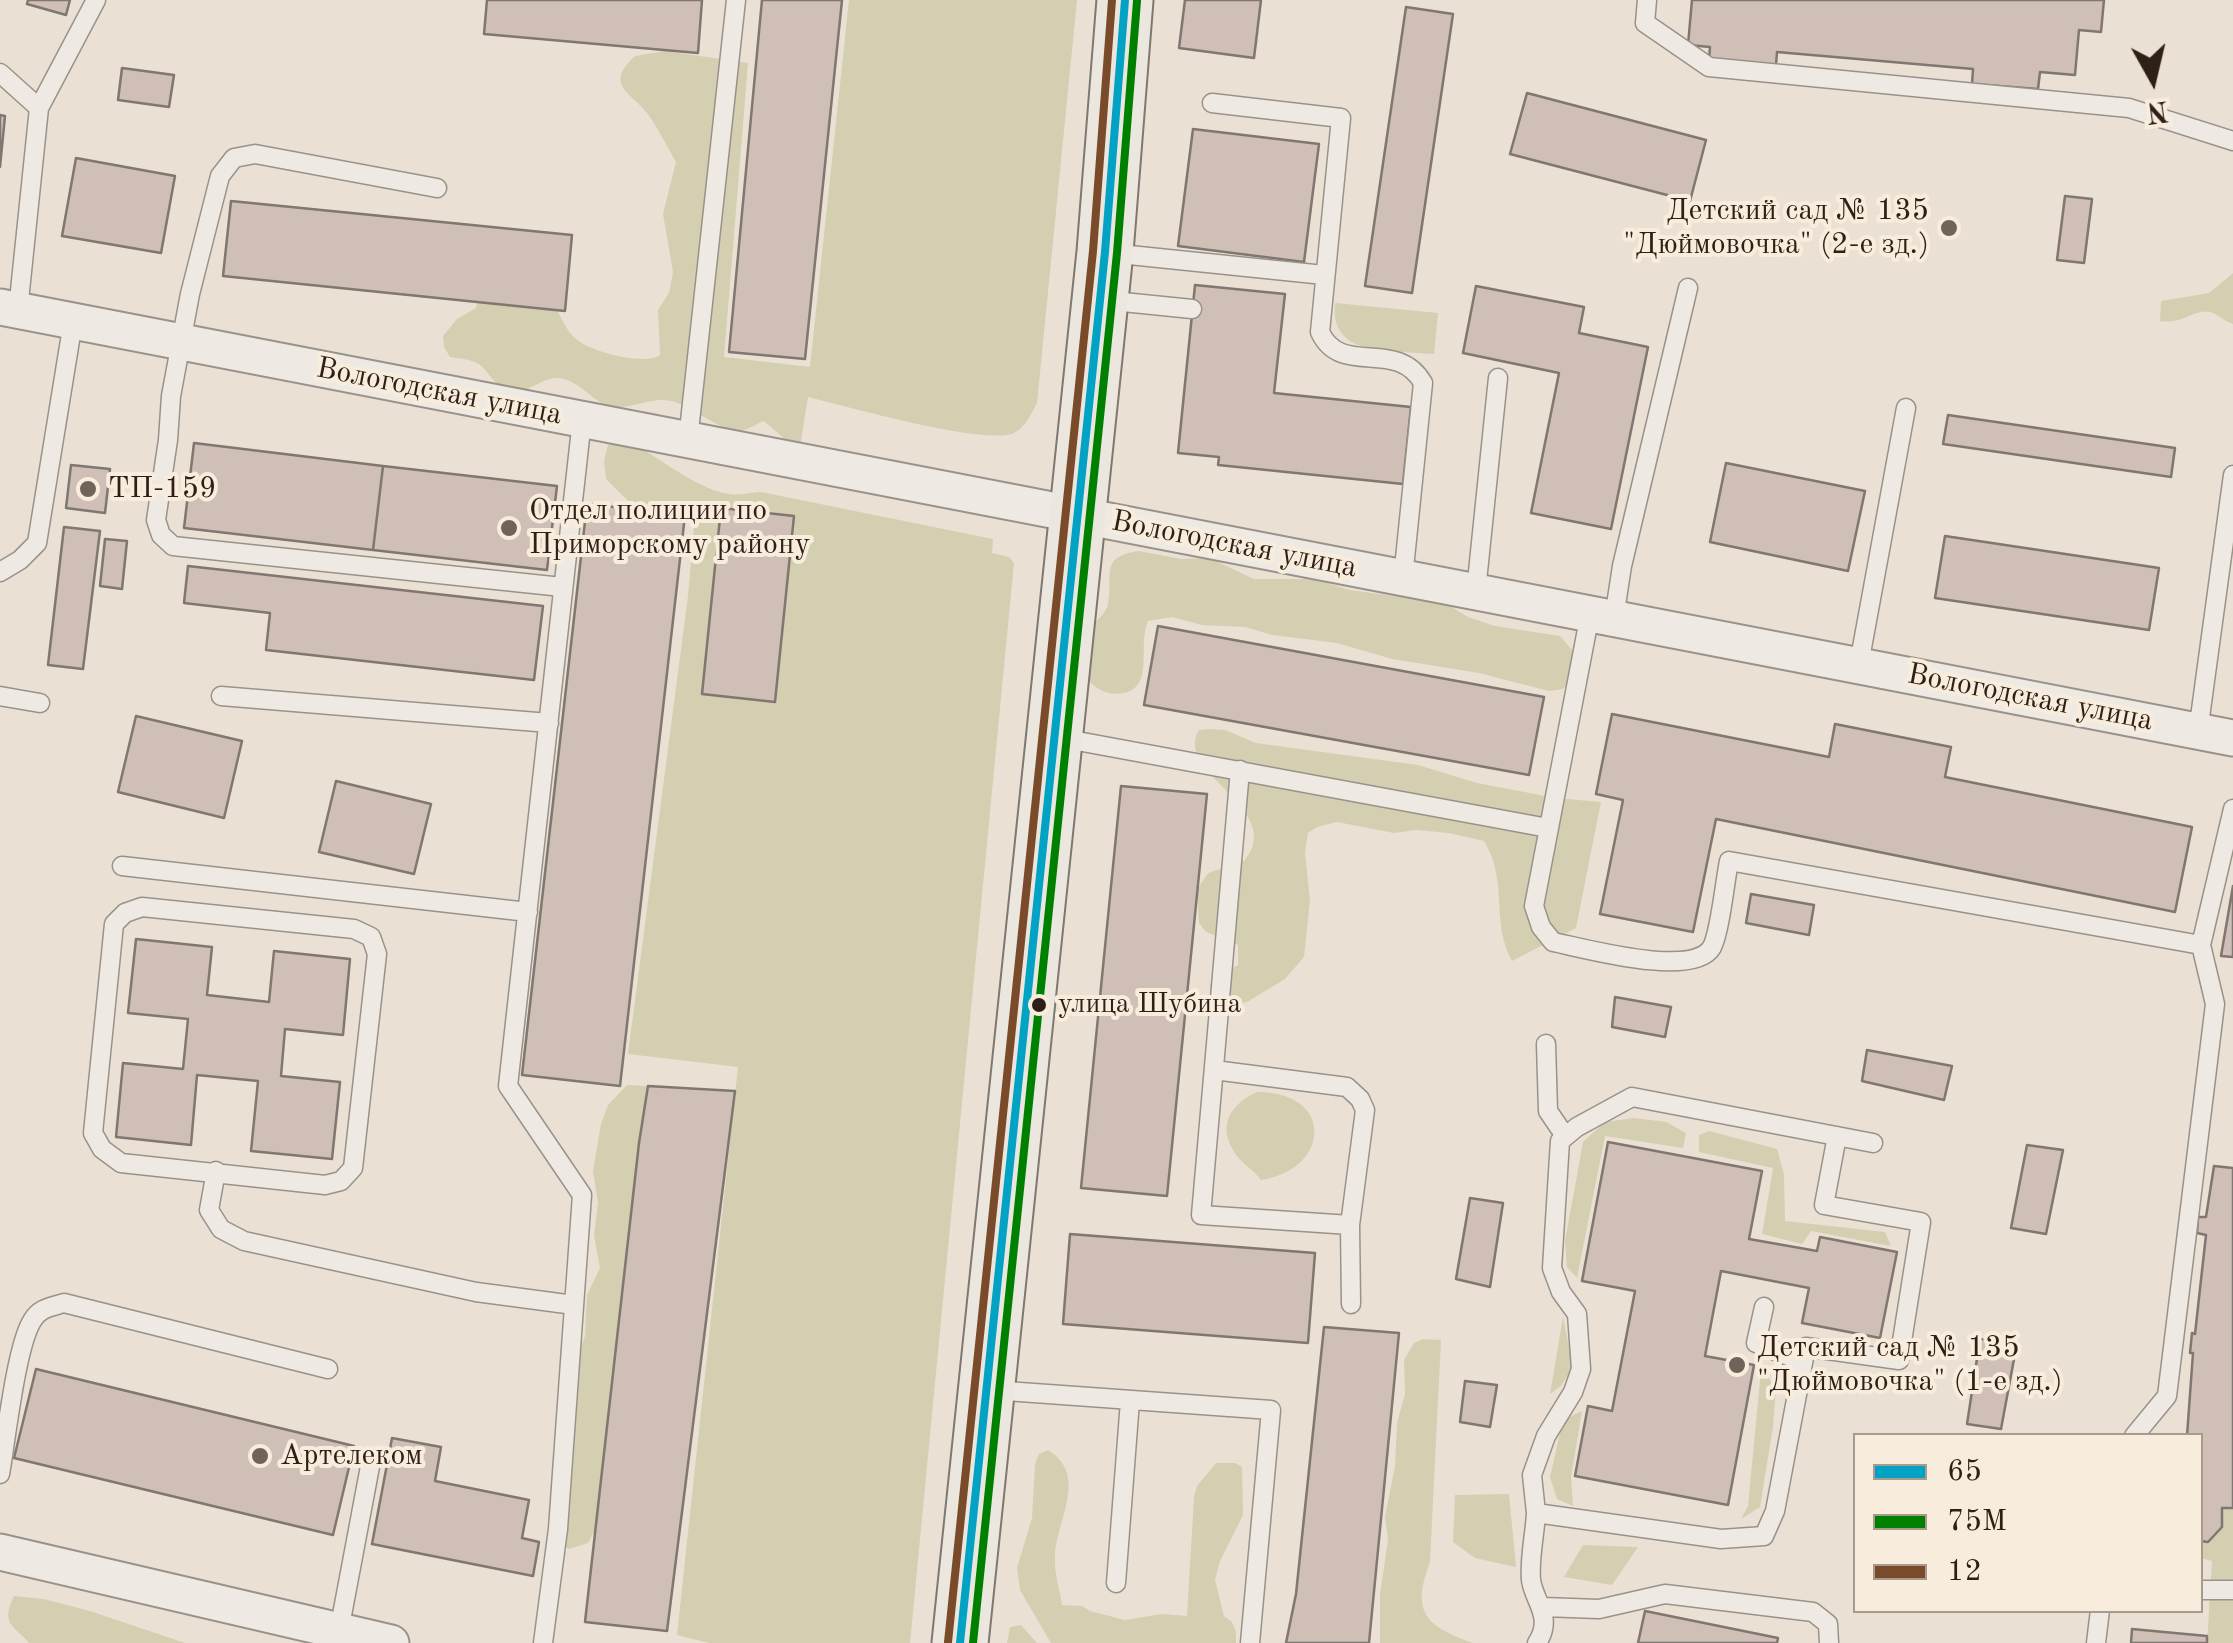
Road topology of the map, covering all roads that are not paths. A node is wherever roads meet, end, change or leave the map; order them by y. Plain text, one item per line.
1 (96, 0) edge
2 (736, 0) edge
3 (1125, 0) edge
4 (1647, 0) edge
5 (0, 73) edge
6 (1212, 103) dead end
7 (39, 108) junction
8 (2233, 141) edge
9 (438, 188) dead end
10 (1324, 275) junction
11 (1102, 276) junction
12 (1688, 288) dead end
13 (9, 309) edge
14 (1192, 309) dead end
15 (73, 322) junction
16 (180, 342) junction
17 (1498, 378) dead end
18 (1906, 408) dead end
19 (582, 420) junction
20 (688, 440) junction
21 (2233, 474) edge
22 (1076, 516) junction
23 (0, 572) edge
24 (1403, 578) junction
25 (562, 588) junction
26 (1476, 591) junction
27 (1602, 616) junction
28 (1859, 664) junction
29 (0, 696) edge
30 (220, 696) dead end
31 (40, 703) dead end
32 (549, 722) junction
33 (2216, 735) edge
34 (1053, 738) junction
35 (1240, 770) junction
36 (2233, 810) edge
37 (1548, 828) junction
38 (122, 866) dead end
39 (528, 912) junction
40 (2202, 946) junction
41 (1546, 1044) dead end
42 (1214, 1070) junction
43 (1565, 1136) junction
44 (1837, 1136) junction
45 (1873, 1142) dead end
46 (216, 1171) junction
47 (1350, 1225) junction
48 (1351, 1304) dead end
49 (574, 1305) junction
50 (1764, 1307) dead end
51 (1803, 1362) junction
52 (328, 1369) dead end
53 (987, 1389) junction
54 (1130, 1401) junction
55 (2136, 1433) edge
56 (371, 1461) dead end
57 (0, 1474) edge
58 (1536, 1513) junction
59 (0, 1552) edge
60 (1116, 1583) dead end
61 (2203, 1590) edge
62 (2233, 1590) edge
63 (1543, 1607) junction
64 (2100, 1613) edge
65 (339, 1631) junction
66 (391, 1643) edge
67 (543, 1643) edge
68 (960, 1643) edge
69 (1250, 1643) edge
70 (1537, 1643) edge
71 (1829, 1643) edge
72 (2096, 1643) edge

1 - 7 lane
2 - 20 lane
3 - 11 main road
4 - 8 lane
5 - 7 lane
6 - 10 lane
7 - 13 lane
9 - 16 lane
10 - 11 lane
10 - 24 lane
11 - 14 lane
11 - 22 main road
12 - 27 lane
13 - 15 street, Вологодская улица
15 - 16 street, Вологодская улица
15 - 23 lane
16 - 19 street, Вологодская улица
16 - 25 lane
17 - 26 lane
18 - 28 lane
19 - 20 street, Вологодская улица
19 - 25 lane
20 - 22 street, Вологодская улица
21 - 33 lane
22 - 24 street, Вологодская улица
22 - 34 main road
24 - 26 street, Вологодская улица
25 - 32 lane
26 - 27 street, Вологодская улица
27 - 28 street, Вологодская улица
27 - 37 lane
28 - 33 street, Вологодская улица
29 - 31 lane
30 - 32 lane
32 - 39 lane
34 - 35 lane
34 - 53 main road
35 - 37 lane
35 - 42 lane
36 - 40 lane
37 - 40 lane
38 - 39 lane
39 - 49 lane
40 - 55 lane
41 - 43 lane
42 - 47 lane
42 - 47 lane
43 - 44 lane
43 - 58 lane
44 - 45 lane
44 - 51 lane
46 - 46 lane
46 - 49 lane
47 - 48 lane
49 - 67 lane
50 - 51 lane
51 - 58 lane
52 - 57 lane
53 - 54 lane
53 - 68 main road
54 - 60 lane
54 - 69 lane
56 - 65 lane
58 - 63 lane
59 - 65 street
61 - 62 lane
63 - 70 lane
63 - 71 lane
64 - 72 lane
65 - 66 street

